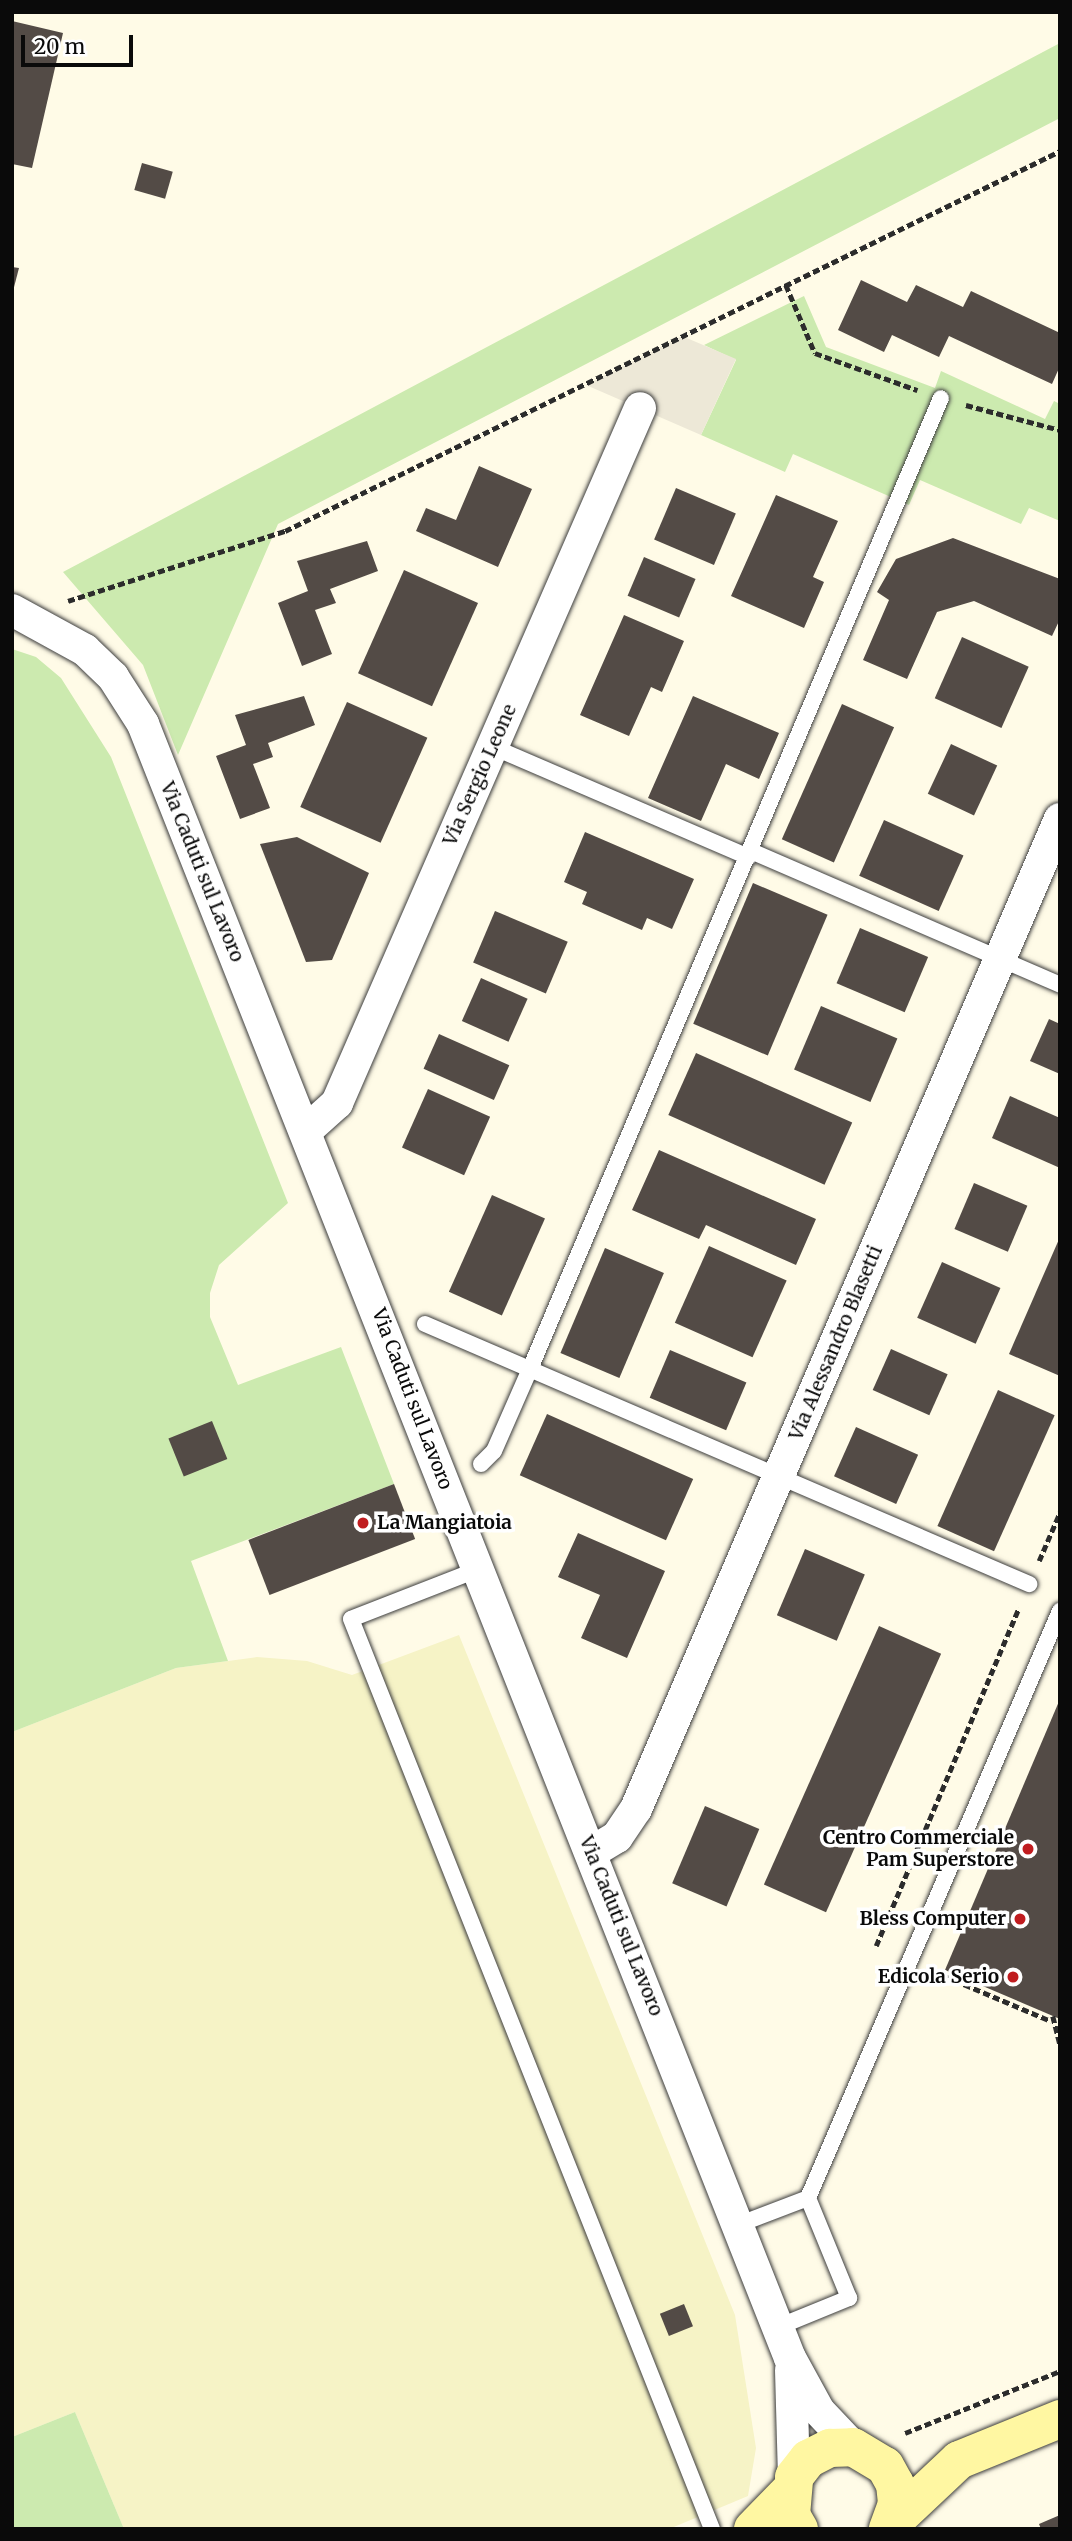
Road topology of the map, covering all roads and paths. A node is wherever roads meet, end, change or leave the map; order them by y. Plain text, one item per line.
1 (1060, 151) edge
2 (786, 285) junction
3 (941, 398) junction
4 (640, 408) dead end
5 (1060, 430) edge
6 (22, 613) edge
7 (492, 747) junction
8 (1060, 819) edge
9 (749, 854) junction
10 (1000, 959) junction
11 (1060, 985) edge
12 (306, 1132) junction
13 (425, 1324) dead end
14 (530, 1369) junction
15 (481, 1464) dead end
16 (779, 1475) junction
17 (1060, 1512) edge
18 (479, 1569) junction
19 (1029, 1584) junction
20 (1060, 1611) edge
21 (592, 1852) junction
22 (876, 1946) dead end
23 (928, 1969) dead end
24 (1060, 2045) edge
25 (808, 2198) junction
26 (740, 2224) junction
27 (779, 2327) junction
28 (790, 2358) junction
29 (1060, 2371) edge
30 (1060, 2419) edge
31 (905, 2433) dead end
32 (861, 2450) junction
33 (959, 2460) junction
34 (792, 2484) junction
35 (889, 2526) edge
36 (712, 2529) edge
37 (752, 2529) edge
38 (799, 2529) edge

1 - 2 path
2 - 3 path
2 - 6 path
3 - 5 path
3 - 9 lane
4 - 7 street, Via Sergio Leone
6 - 12 street, Via Caduti sul Lavoro
7 - 9 lane
7 - 12 street, Via Sergio Leone
8 - 10 street, Via Alessandro Blasetti
9 - 10 lane
9 - 14 lane
10 - 11 lane
10 - 16 street, Via Alessandro Blasetti
12 - 18 street, Via Caduti sul Lavoro
13 - 14 lane
14 - 15 lane
14 - 16 lane
16 - 19 lane
16 - 21 street, Via Alessandro Blasetti
17 - 19 path
18 - 21 street, Via Caduti sul Lavoro
18 - 36 lane
19 - 22 path
20 - 25 lane
21 - 26 street, Via Caduti sul Lavoro
23 - 24 path
25 - 26 lane
25 - 27 lane
26 - 27 street, Via Caduti sul Lavoro
27 - 28 street, Via Caduti sul Lavoro
28 - 32 street, Via Caduti sul Lavoro
28 - 34 street, Via Caduti sul Lavoro
29 - 31 path
30 - 33 main road
32 - 33 main road
32 - 34 main road
32 - 35 main road
33 - 35 main road
34 - 37 main road
34 - 38 main road

